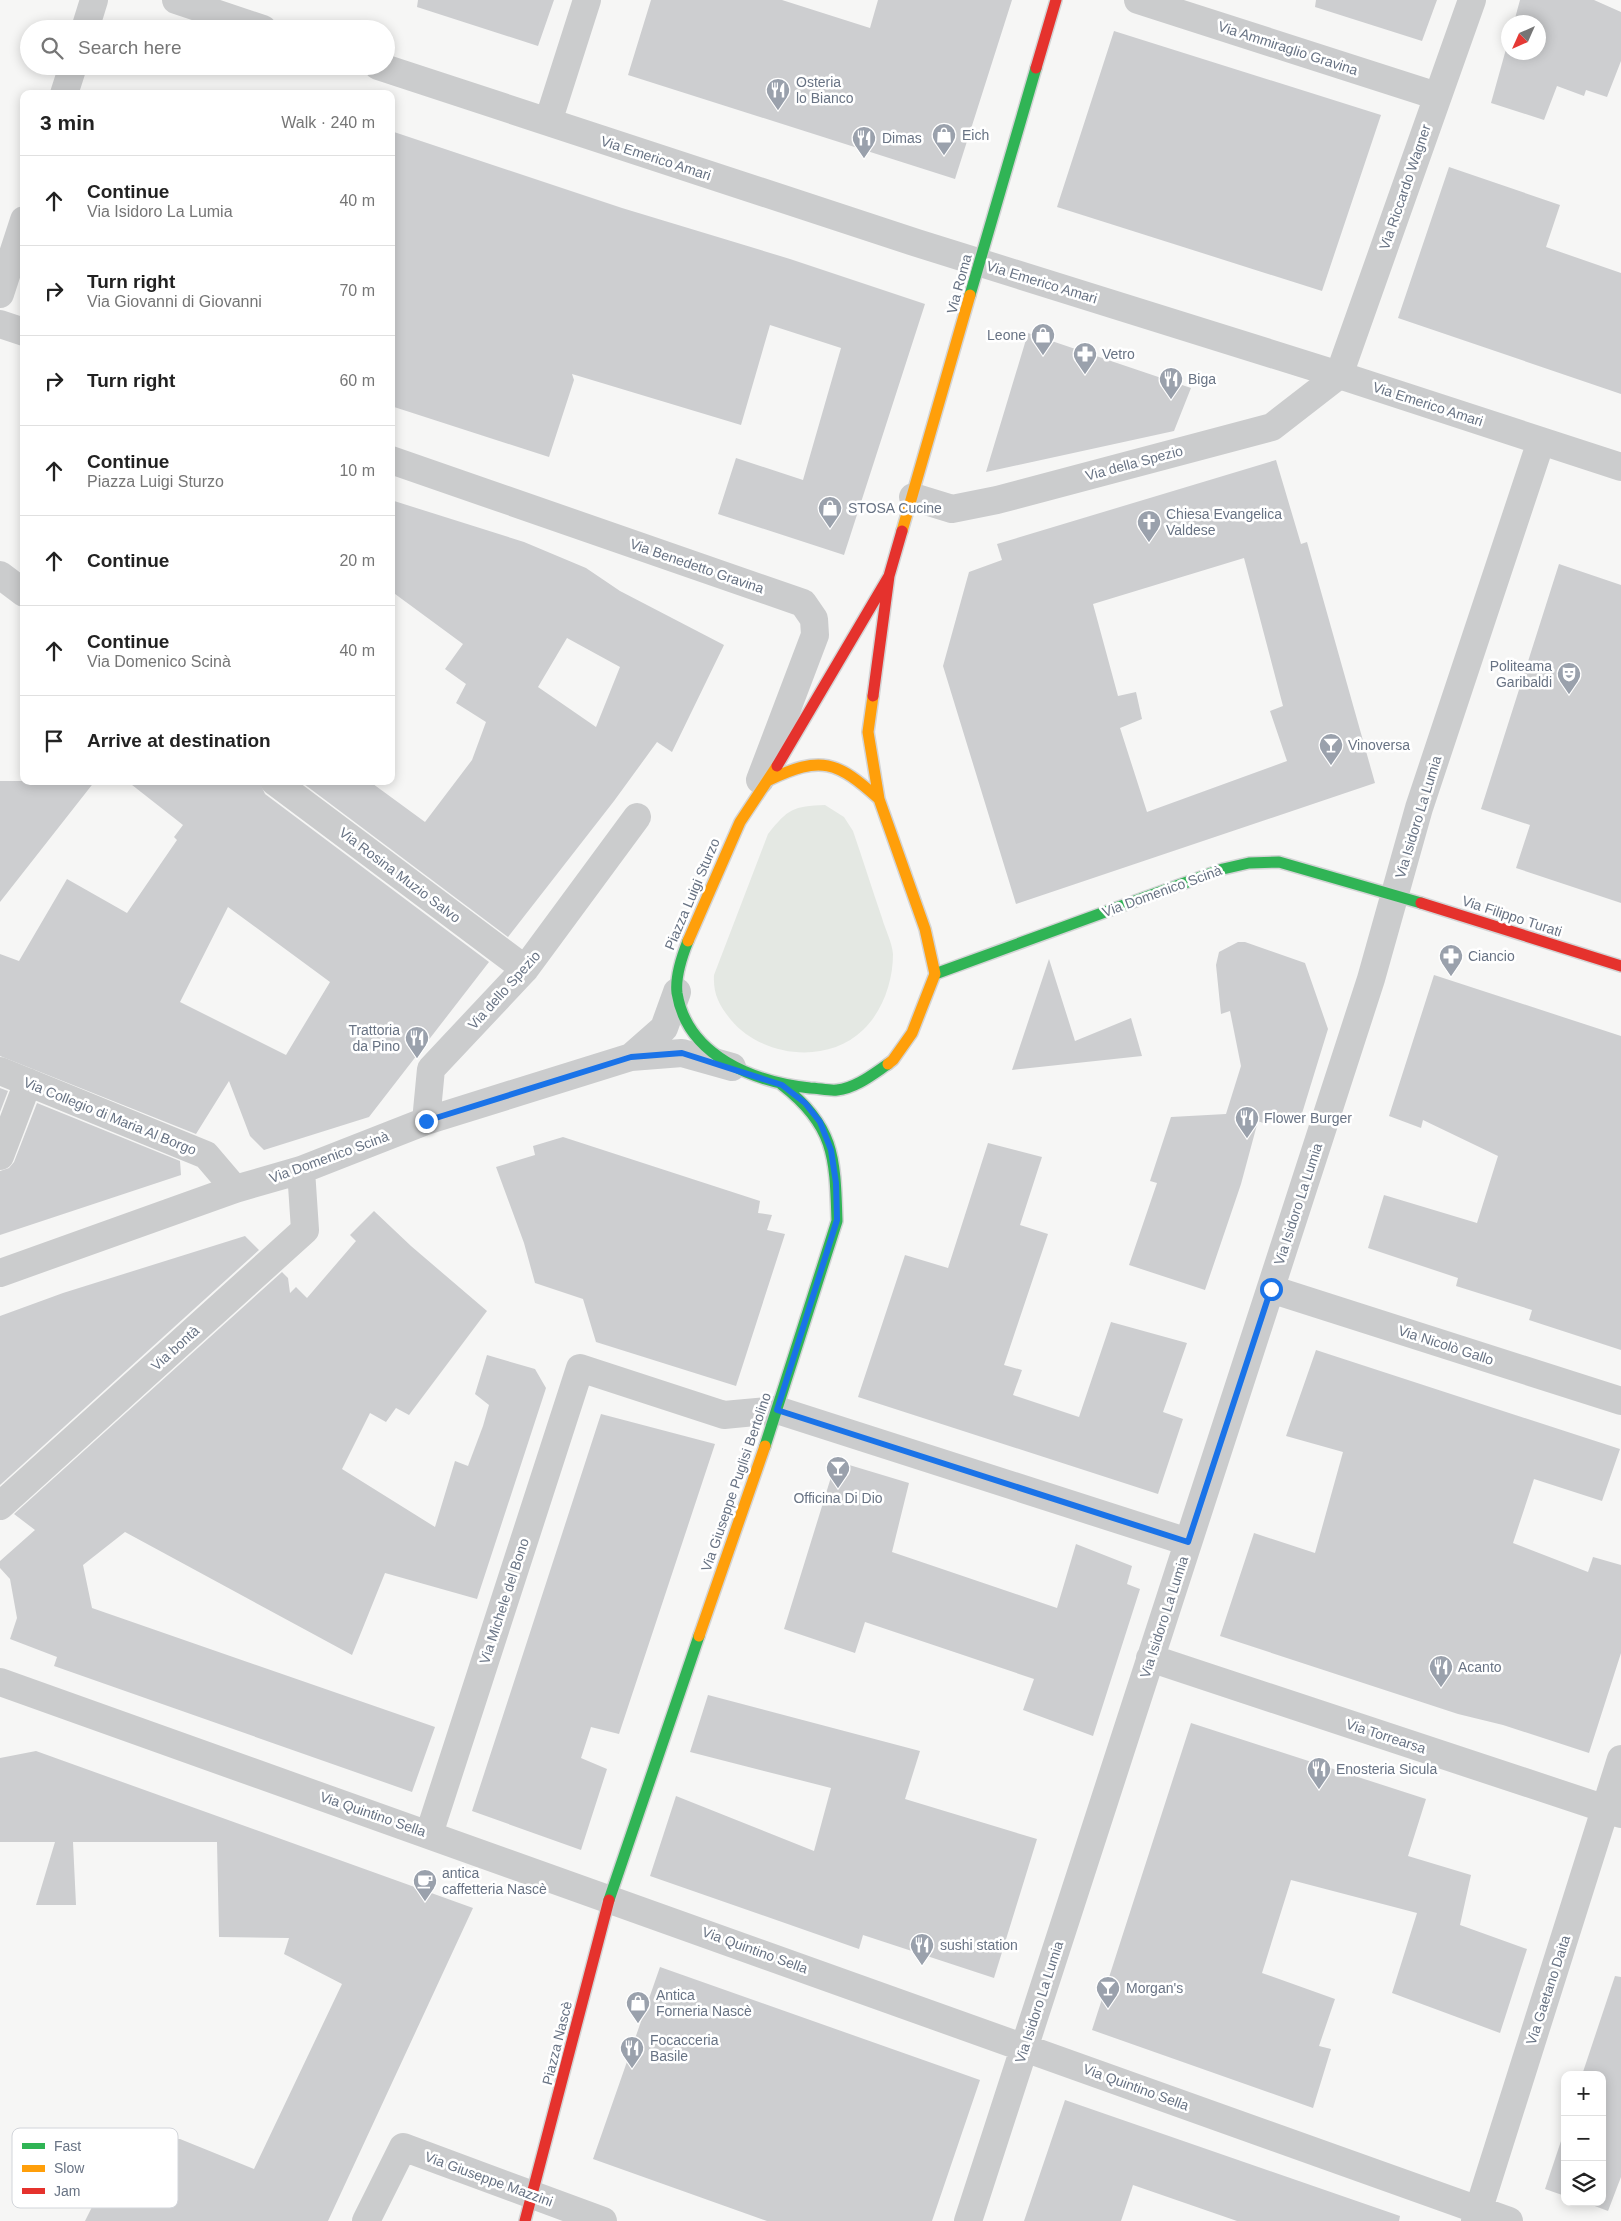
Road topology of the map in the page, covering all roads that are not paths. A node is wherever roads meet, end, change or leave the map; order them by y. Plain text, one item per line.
1 (94, 0) edge
2 (176, 0) edge
3 (587, 0) edge
4 (1056, 0) edge
5 (1138, 0) edge
6 (1472, 0) edge
7 (88, 20) edge
8 (236, 20) edge
9 (395, 72) edge
10 (70, 75) edge
11 (65, 90) edge
12 (1437, 96) junction
13 (548, 122) junction
14 (20, 232) edge
15 (981, 262) junction
16 (0, 294) edge
17 (0, 324) edge
18 (20, 331) edge
19 (1339, 374) junction
20 (1541, 441) junction
21 (395, 461) edge
22 (1621, 467) edge
23 (913, 497) junction
24 (0, 576) edge
25 (889, 576) junction
26 (20, 590) edge
27 (279, 785) edge
28 (760, 790) junction
29 (879, 800) junction
30 (637, 817) dead end
31 (1394, 895) junction
32 (1621, 966) edge
33 (525, 969) junction
34 (935, 974) junction
35 (677, 992) junction
36 (631, 1057) junction
37 (743, 1070) junction
38 (0, 1071) edge
39 (28, 1082) junction
40 (782, 1085) junction
41 (426, 1121) junction
42 (0, 1154) edge
43 (301, 1170) junction
44 (235, 1189) junction
45 (0, 1273) edge
46 (1271, 1289) junction
47 (1621, 1401) edge
48 (777, 1410) junction
49 (0, 1506) edge
50 (1188, 1542) junction
51 (1150, 1658) junction
52 (0, 1682) edge
53 (1621, 1759) edge
54 (1613, 1812) edge
55 (429, 1834) junction
56 (609, 1898) junction
57 (1024, 2047) junction
58 (533, 2195) junction
59 (1477, 2215) edge
60 (366, 2221) edge
61 (525, 2221) edge
62 (603, 2221) edge
63 (968, 2221) edge
64 (1509, 2221) edge

1 - 7 street
2 - 8 street
3 - 13 street
4 - 15 street, Via Roma
5 - 12 street, Via Ammiraglio Gravina
6 - 12 street, Via Riccardo Wagner
9 - 13 street, Via Emerico Amari
10 - 11 street
12 - 19 street, Via Riccardo Wagner
13 - 15 street, Via Emerico Amari
14 - 16 street
15 - 19 street, Via Emerico Amari
15 - 23 street, Via Roma
17 - 18 street
19 - 20 street, Via Emerico Amari
19 - 23 street, Via della Spezio
20 - 22 street, Via Emerico Amari
20 - 31 street, Via Isidoro La Lumia
21 - 28 street, Via Benedetto Gravina
23 - 25 street, Via Roma
24 - 26 street
25 - 28 street, Piazza Luigi Sturzo
25 - 29 street
27 - 33 street, Via Rosina Muzio Salvo
28 - 29 street
28 - 35 street, Piazza Luigi Sturzo
29 - 34 street
30 - 33 street, Via dello Spezio
31 - 32 street, Via Filippo Turati
31 - 34 street, Via Domenico Scinà
31 - 46 street, Via Isidoro La Lumia
33 - 41 street, Via dello Spezio
34 - 40 street, Piazza Luigi Sturzo
35 - 36 street
35 - 37 street, Piazza Luigi Sturzo
36 - 37 street
36 - 41 street, Via Domenico Scinà
37 - 40 street, Piazza Luigi Sturzo
38 - 39 street, Via Collegio di Maria Al Borgo
39 - 42 street
39 - 44 street, Via Collegio di Maria Al Borgo
40 - 48 street, Via Giuseppe Puglisi Bertolino
41 - 43 street, Via Domenico Scinà
43 - 44 street, Via Domenico Scinà
43 - 49 street, Via bontà
44 - 45 street, Via Domenico Scinà
46 - 47 street, Via Nicolò Gallo
46 - 50 street, Via Isidoro La Lumia
48 - 50 street
48 - 55 street, Via Michele del Bono
48 - 56 street, Via Giuseppe Puglisi Bertolino
50 - 51 street, Via Isidoro La Lumia
51 - 54 street, Via Torrearsa
51 - 57 street, Via Isidoro La Lumia
52 - 55 street, Via Quintino Sella
53 - 54 street, Via Gaetano Daita
54 - 59 street, Via Gaetano Daita
55 - 56 street, Via Quintino Sella
56 - 57 street, Via Quintino Sella
56 - 58 street, Piazza Nascè
57 - 59 street, Via Quintino Sella
57 - 63 street, Via Isidoro La Lumia
58 - 60 street, Via Giuseppe Mazzini
58 - 61 street, Piazza Nascè
58 - 62 street, Via Giuseppe Mazzini
59 - 64 street, Via Quintino Sella

